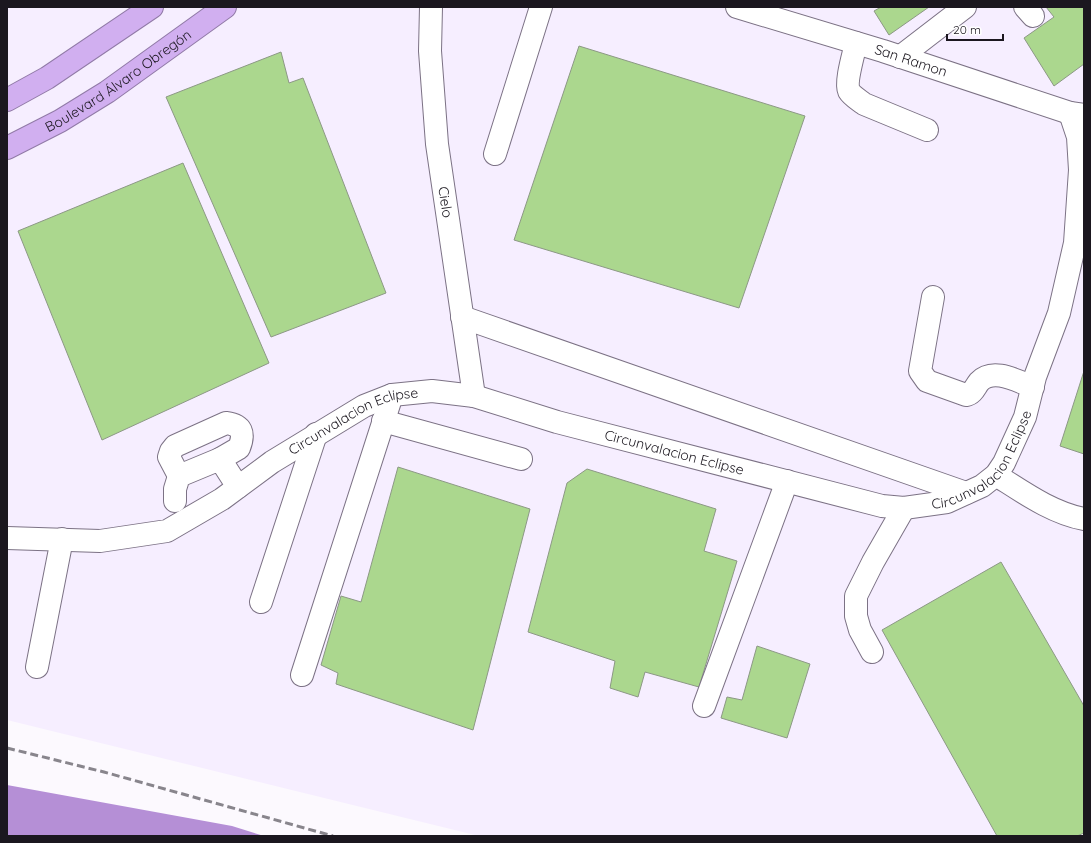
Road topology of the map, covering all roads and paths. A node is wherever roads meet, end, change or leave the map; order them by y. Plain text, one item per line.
1 (152, 7) edge
2 (225, 7) edge
3 (431, 7) edge
4 (541, 7) edge
5 (737, 7) edge
6 (965, 7) edge
7 (856, 43) junction
8 (900, 57) junction
9 (7, 100) edge
10 (1077, 114) edge
11 (927, 130) dead end
12 (1081, 137) edge
13 (7, 148) edge
14 (495, 154) dead end
15 (933, 297) dead end
16 (462, 317) junction
17 (1032, 387) junction
18 (392, 395) junction
19 (474, 396) junction
20 (383, 421) junction
21 (316, 434) junction
22 (220, 459) junction
23 (521, 459) dead end
24 (996, 475) junction
25 (179, 476) junction
26 (787, 481) junction
27 (238, 487) junction
28 (966, 494) junction
29 (176, 500) dead end
30 (904, 508) junction
31 (1084, 520) edge
32 (7, 538) edge
33 (62, 539) junction
34 (261, 602) dead end
35 (872, 652) dead end
36 (37, 667) dead end
37 (302, 675) dead end
38 (704, 706) dead end

1 - 9 highway
2 - 13 highway, Boulevard Álvaro Obregón
3 - 16 lane, Cielo
4 - 14 lane
5 - 7 lane, San Ramon
6 - 8 lane
7 - 8 lane, San Ramon
7 - 11 lane
8 - 10 lane, San Ramon
10 - 12 lane, Circunvalacion Eclipse
12 - 17 lane, Circunvalacion Eclipse
15 - 17 lane
16 - 19 lane, Cielo
16 - 28 lane
17 - 24 lane, Circunvalacion Eclipse
18 - 19 lane, Circunvalacion Eclipse
18 - 20 lane
18 - 21 lane, Circunvalacion Eclipse
19 - 26 lane, Circunvalacion Eclipse
20 - 23 lane
20 - 37 lane
21 - 27 lane, Circunvalacion Eclipse
21 - 34 lane
22 - 25 lane
22 - 25 lane
22 - 27 lane
24 - 28 lane, Circunvalacion Eclipse
24 - 31 lane
25 - 29 lane
26 - 30 lane, Circunvalacion Eclipse
26 - 38 lane
27 - 33 lane, Circunvalacion Eclipse
28 - 30 lane, Circunvalacion Eclipse
30 - 35 lane
32 - 33 lane, Circunvalacion Eclipse
33 - 36 lane

